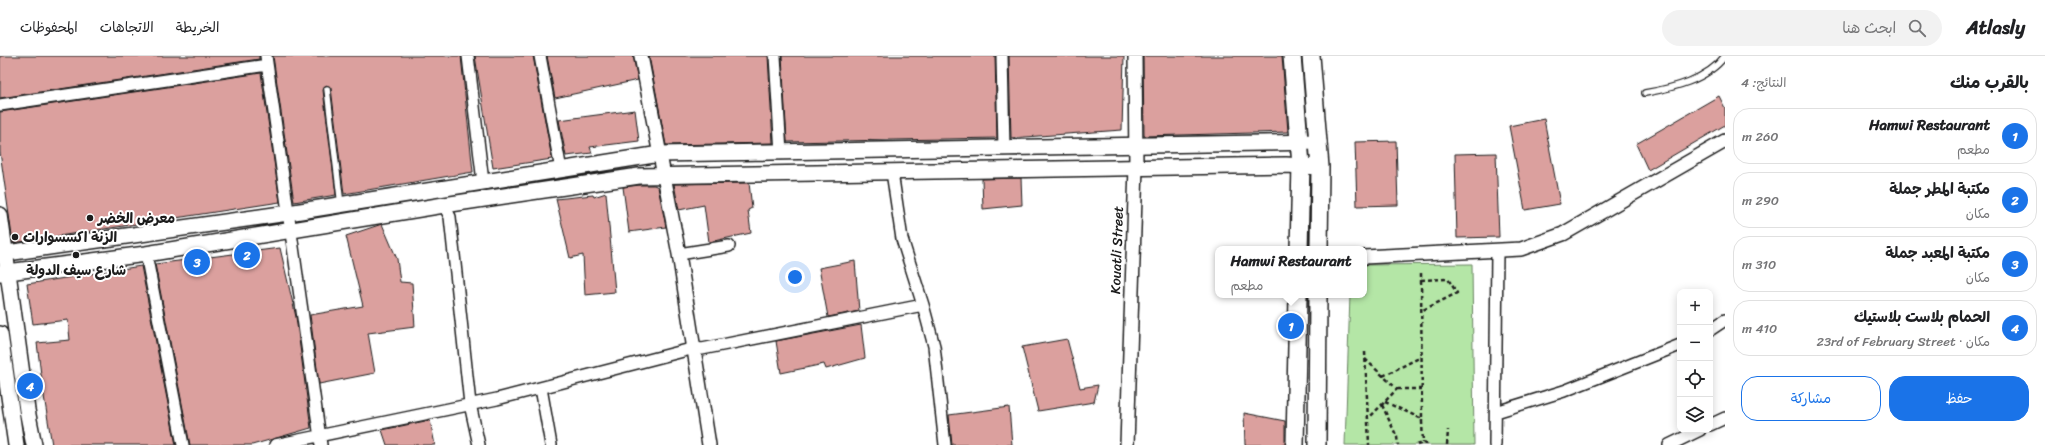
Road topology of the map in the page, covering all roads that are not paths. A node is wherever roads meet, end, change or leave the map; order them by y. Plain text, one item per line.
1 (468, 56) edge
2 (540, 56) edge
3 (641, 56) edge
4 (775, 56) edge
5 (1002, 56) edge
6 (1135, 56) edge
7 (1292, 56) edge
8 (1311, 56) edge
9 (1725, 56) edge
10 (266, 60) edge
11 (327, 89) dead end
12 (1645, 93) dead end
13 (0, 105) edge
14 (1319, 142) junction
15 (1300, 143) junction
16 (1723, 145) edge
17 (1135, 147) junction
18 (1004, 149) junction
19 (781, 153) junction
20 (660, 154) junction
21 (1301, 165) junction
22 (1136, 167) junction
23 (1320, 167) junction
24 (561, 170) junction
25 (892, 172) junction
26 (663, 174) junction
27 (483, 182) junction
28 (341, 205) junction
29 (444, 205) junction
30 (288, 213) junction
31 (0, 215) edge
32 (291, 231) junction
33 (729, 246) dead end
34 (1299, 246) edge
35 (1319, 246) edge
36 (1497, 251) junction
37 (3, 253) edge
38 (146, 254) junction
39 (679, 254) junction
40 (1367, 256) edge
41 (4, 272) edge
42 (1298, 298) edge
43 (1318, 298) edge
44 (924, 305) junction
45 (1725, 320) edge
46 (1713, 328) edge
47 (0, 334) edge
48 (1677, 346) edge
49 (695, 348) junction
50 (541, 388) junction
51 (470, 404) junction
52 (1496, 412) junction
53 (1725, 418) edge
54 (1713, 424) edge
55 (1694, 433) edge
56 (320, 440) edge
57 (16, 445) edge
58 (34, 445) edge
59 (183, 445) edge
60 (275, 445) edge
61 (479, 445) edge
62 (551, 445) edge
63 (709, 445) edge
64 (945, 445) edge
65 (1127, 445) edge
66 (1295, 445) edge
67 (1317, 445) edge
68 (1495, 445) edge
69 (1669, 445) edge

1 - 27 street
2 - 24 street
3 - 20 street
4 - 19 street
5 - 18 street
6 - 17 street, Kouatli Street
7 - 15 main road
8 - 14 main road
9 - 12 lane
10 - 13 street
10 - 30 street
11 - 28 lane
14 - 15 main road
14 - 23 main road
15 - 17 main road
15 - 21 main road
16 - 36 street
17 - 18 main road
17 - 22 street, Kouatli Street
18 - 19 main road
19 - 20 main road
20 - 24 main road
20 - 26 street
21 - 22 main road
21 - 23 main road
21 - 34 main road
22 - 25 main road
22 - 65 street, Kouatli Street
23 - 35 main road
24 - 27 main road
25 - 26 main road
25 - 44 street
26 - 29 main road
26 - 39 street
27 - 28 main road
28 - 30 main road
29 - 32 main road
29 - 51 street
30 - 32 street
30 - 37 main road
31 - 37 main road
32 - 38 main road
32 - 56 street
33 - 39 street
36 - 40 street
36 - 52 street
37 - 41 main road
38 - 41 main road
38 - 59 street
39 - 49 street
41 - 58 main road
42 - 66 main road
43 - 67 main road
44 - 49 street
44 - 64 street
45 - 46 street
47 - 57 main road
48 - 52 street
49 - 50 street
49 - 63 street
50 - 51 street
50 - 62 street
51 - 56 street
51 - 61 street
52 - 68 street
53 - 54 street
55 - 69 street
56 - 60 street

